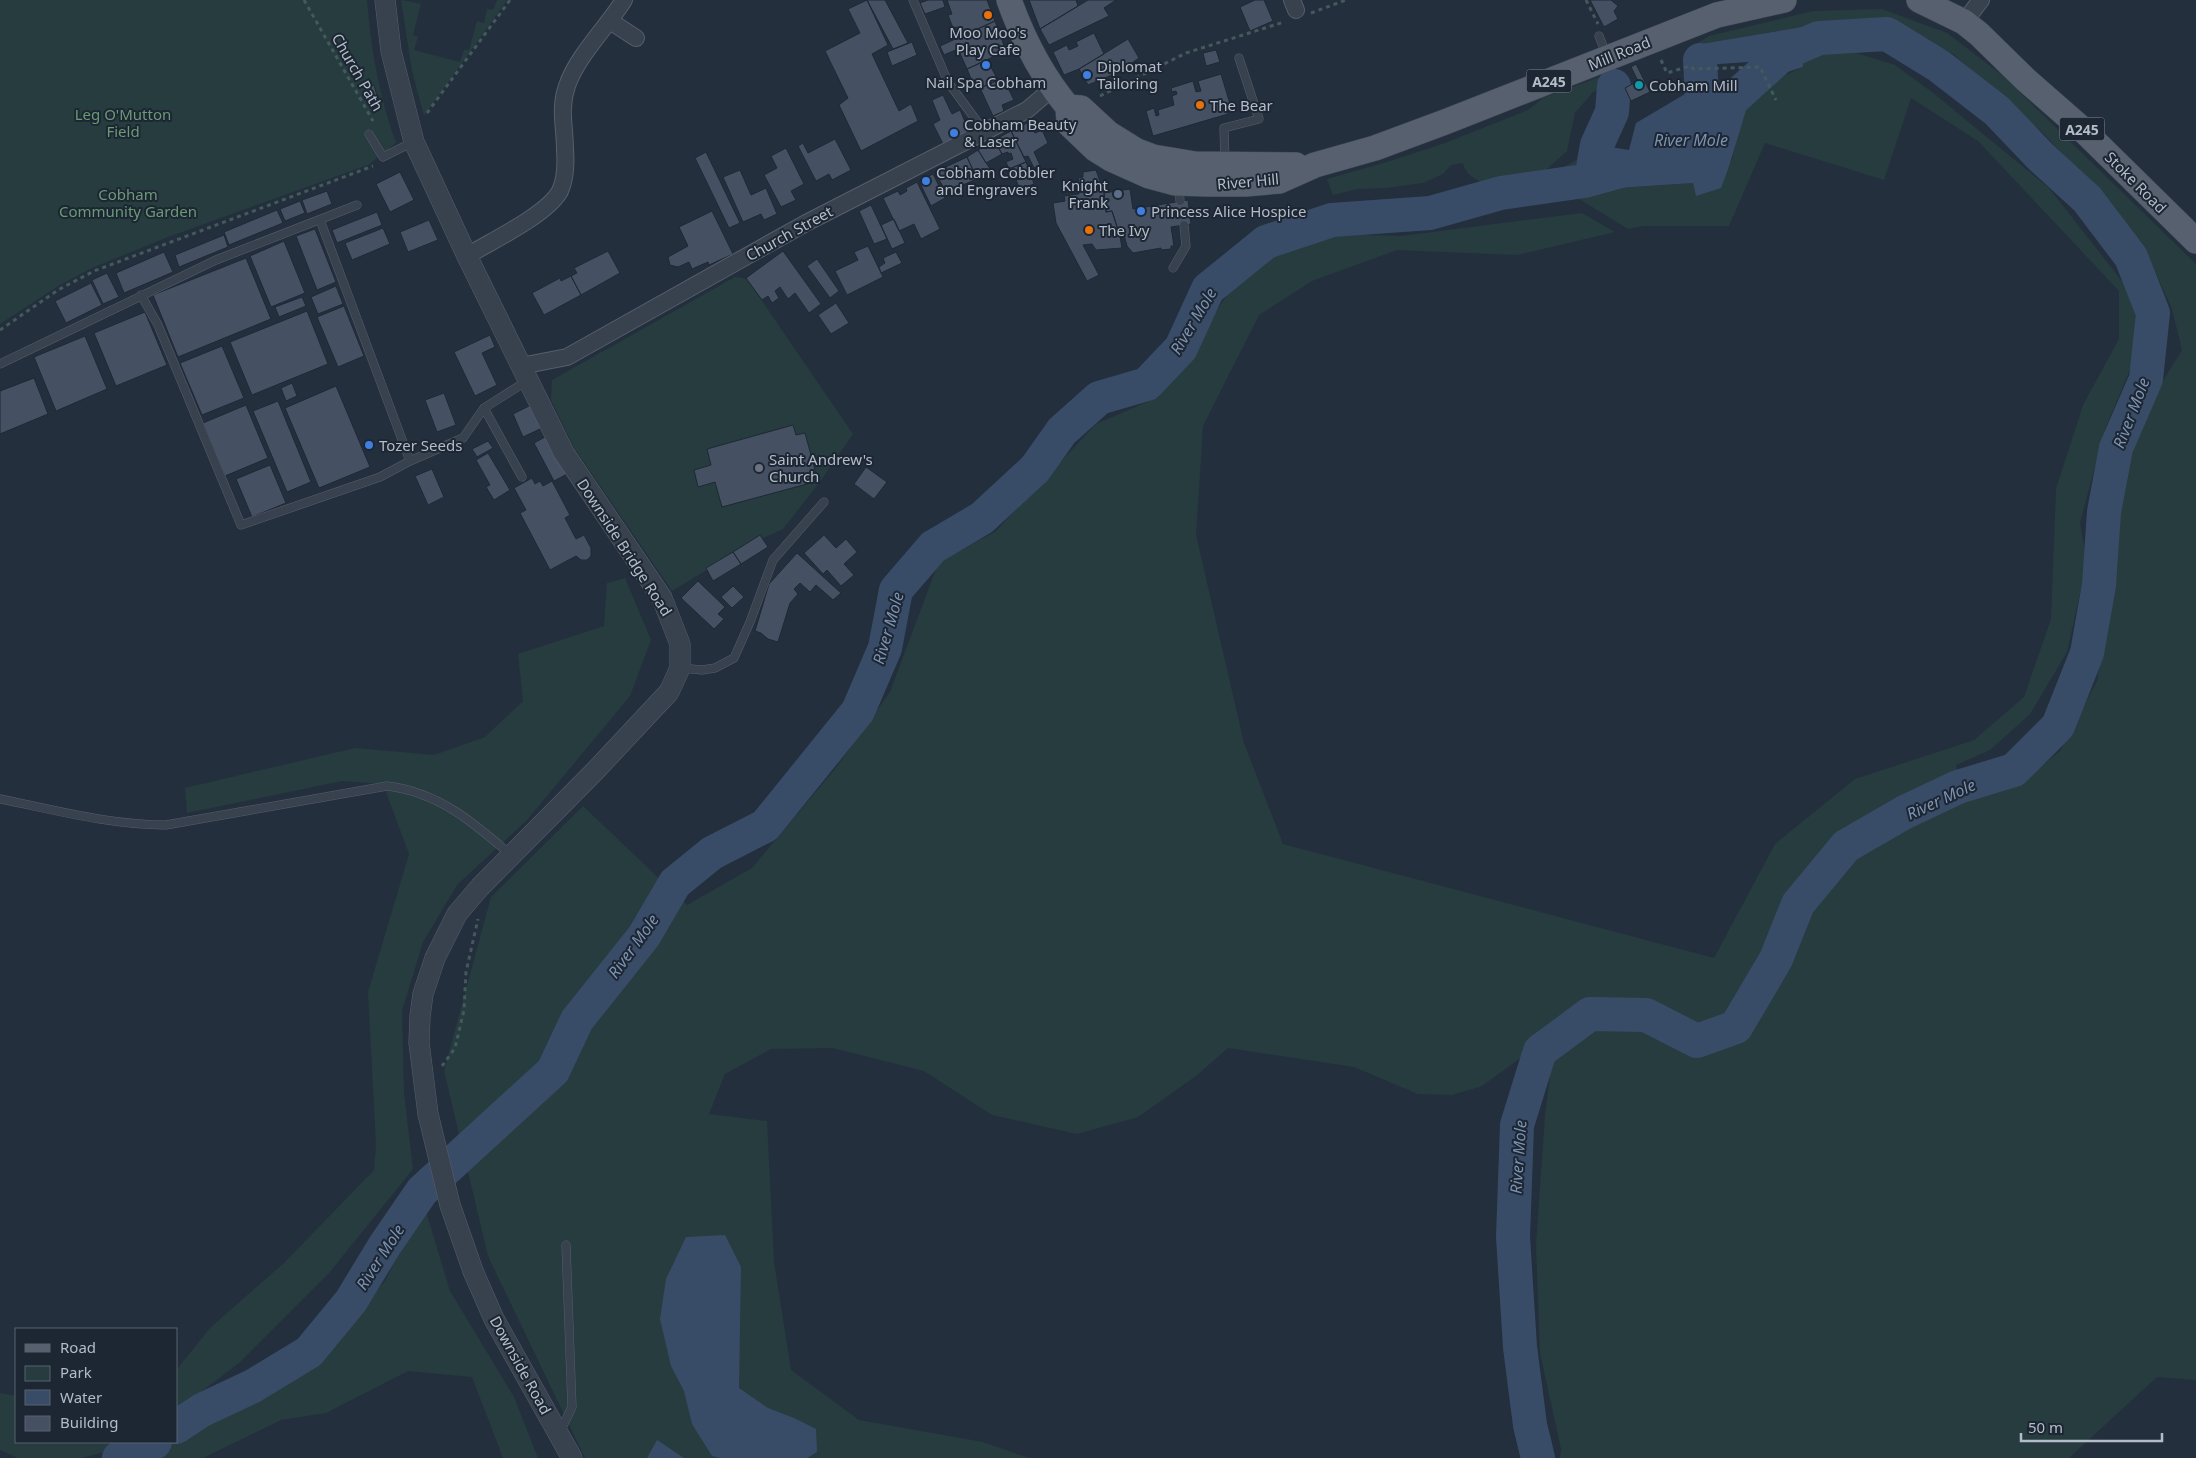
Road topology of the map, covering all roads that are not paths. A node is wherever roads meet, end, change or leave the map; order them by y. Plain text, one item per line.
1 (385, 0) edge
2 (624, 0) edge
3 (913, 0) edge
4 (1009, 0) edge
5 (1784, 0) edge
6 (1919, 0) edge
7 (1981, 0) edge
8 (610, 22) junction
9 (1964, 22) junction
10 (636, 38) dead end
11 (1239, 58) dead end
12 (1067, 101) junction
13 (984, 131) junction
14 (369, 134) dead end
15 (411, 134) junction
16 (1225, 165) junction
17 (1315, 165) junction
18 (357, 205) dead end
19 (320, 220) junction
20 (1184, 225) dead end
21 (2196, 241) edge
22 (467, 256) junction
23 (1173, 268) dead end
24 (141, 295) junction
25 (0, 364) edge
26 (525, 373) junction
27 (484, 408) junction
28 (410, 461) junction
29 (522, 477) dead end
30 (824, 502) dead end
31 (680, 668) junction
32 (0, 799) edge
33 (511, 855) junction
34 (566, 1244) dead end
35 (473, 1271) joint
36 (559, 1434) junction
37 (572, 1458) edge

1 - 15 street, Downside Bridge Road
2 - 8 street
3 - 13 lane
4 - 12 main road, A245
5 - 17 main road, Mill Road / A245
6 - 9 main road, A245
7 - 9 street
8 - 10 street
8 - 22 street
9 - 21 main road, Stoke Road / A245
11 - 16 lane
12 - 13 street, Church Street
12 - 16 main road, River Hill / A245
12 - 17 main road, River Hill / A245
13 - 26 street, Church Street
14 - 15 lane
15 - 22 street, Downside Bridge Road
16 - 17 main road, River Hill / A245
18 - 19 lane
19 - 24 lane
19 - 28 lane
20 - 23 lane
22 - 26 street, Downside Bridge Road
24 - 25 lane
24 - 28 lane
26 - 27 lane
26 - 31 street, Downside Bridge Road
27 - 28 lane
27 - 29 lane
30 - 31 lane
31 - 33 street, Downside Bridge Road
32 - 33 lane
33 - 35 street, Downside Bridge Road
34 - 36 lane
35 - 36 street, Downside Road
36 - 37 street, Downside Road

